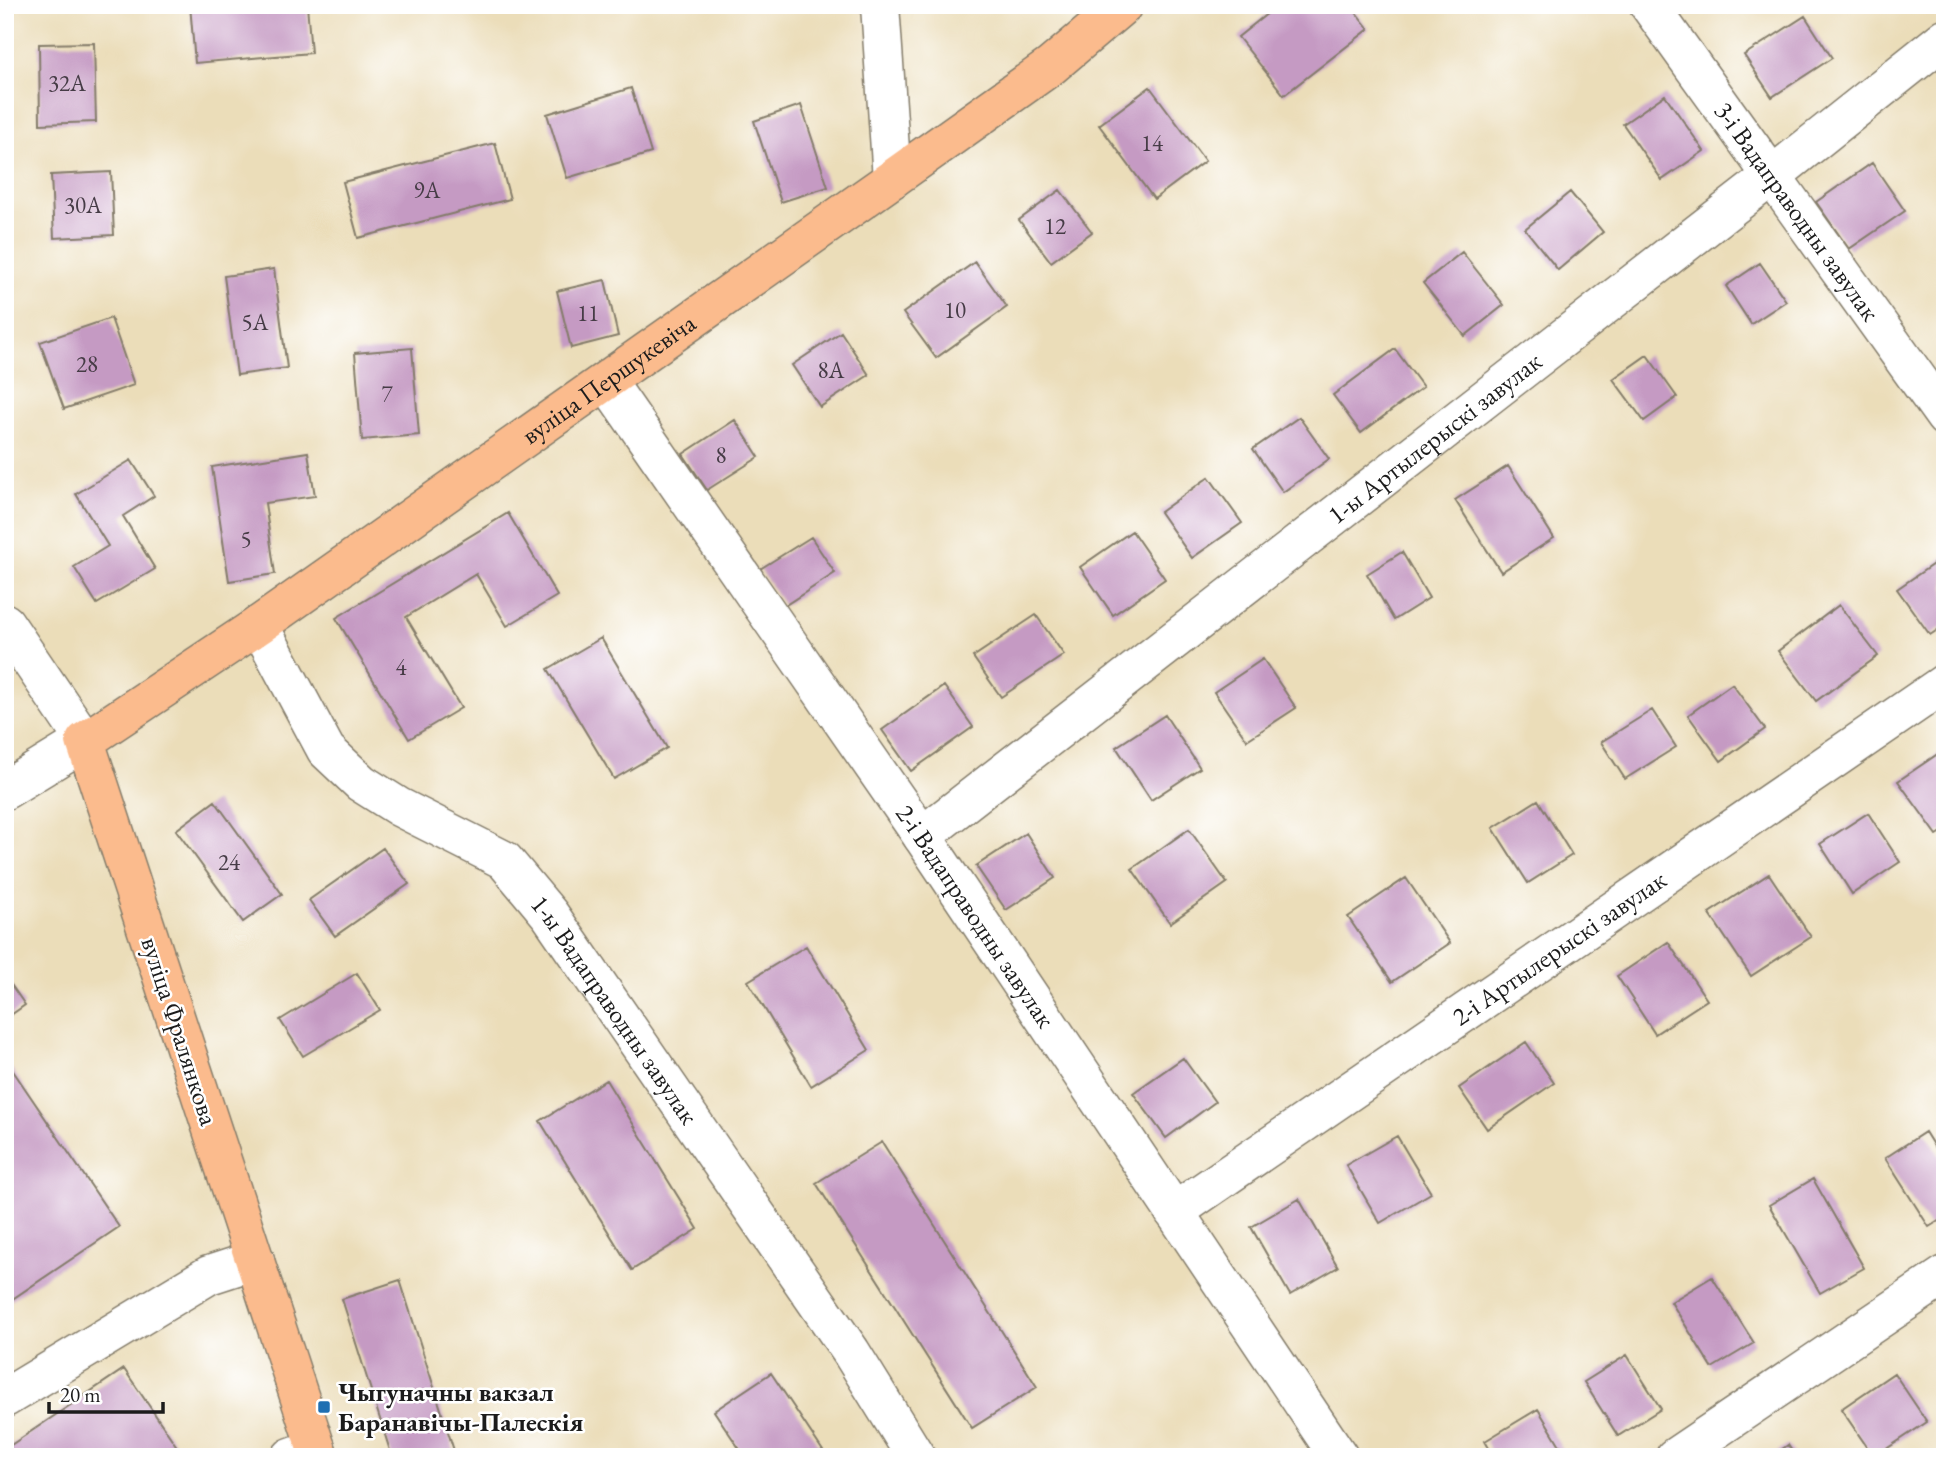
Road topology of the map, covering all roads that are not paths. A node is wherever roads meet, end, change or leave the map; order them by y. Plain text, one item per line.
1 (880, 5) edge
2 (1123, 5) edge
3 (1649, 5) edge
4 (1945, 38) edge
5 (1773, 175) junction
6 (892, 179) junction
7 (607, 382) junction
8 (1945, 417) edge
9 (5, 623) edge
10 (259, 625) junction
11 (1945, 683) edge
12 (86, 741) junction
13 (5, 790) edge
14 (922, 836) junction
15 (1174, 1212) junction
16 (255, 1259) junction
17 (1945, 1275) edge
18 (5, 1398) edge
19 (309, 1454) edge
20 (916, 1457) edge
21 (1339, 1457) edge
22 (1675, 1457) edge

1 - 6 street
2 - 6 main road, вуліца Першукевіча
3 - 5 street, 3-і Вадаправодны завулак
4 - 5 street, 1-ы Артылерыскі завулак
5 - 8 street, 3-і Вадаправодны завулак
5 - 14 street, 1-ы Артылерыскі завулак
6 - 7 main road, вуліца Першукевіча
7 - 10 main road, вуліца Першукевіча
7 - 14 street, 2-і Вадаправодны завулак
9 - 12 street, вуліца Фралянкова
10 - 12 main road, вуліца Першукевіча
10 - 20 street, 1-ы Вадаправодны завулак
11 - 15 street, 2-і Артылерыскі завулак
12 - 13 street
12 - 16 main road, вуліца Фралянкова
14 - 15 street, 2-і Вадаправодны завулак
15 - 21 street, 2-і Вадаправодны завулак
16 - 18 street
16 - 19 main road, вуліца Фралянкова
17 - 22 street

